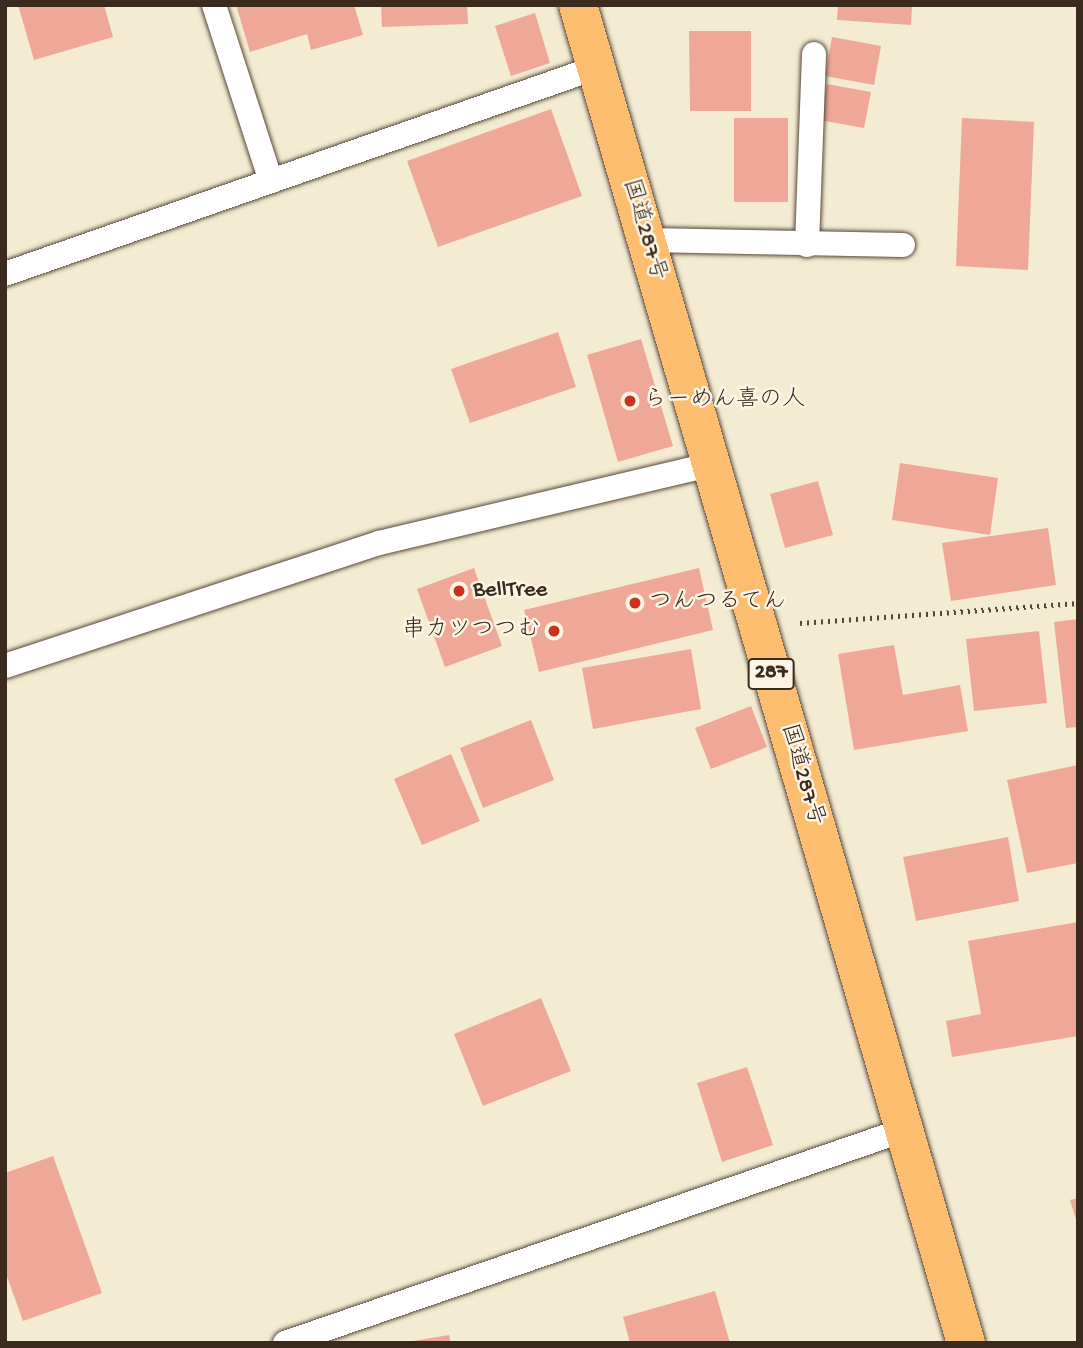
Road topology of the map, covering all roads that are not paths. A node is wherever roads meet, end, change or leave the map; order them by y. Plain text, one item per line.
1 (214, 5) edge
2 (578, 5) edge
3 (814, 54) dead end
4 (596, 68) junction
5 (271, 181) junction
6 (647, 240) junction
7 (807, 245) junction
8 (903, 246) dead end
9 (5, 274) edge
10 (708, 465) junction
11 (5, 667) edge
12 (904, 1130) junction
13 (285, 1343) edge
14 (966, 1343) edge

1 - 5 lane
2 - 4 highway, 国道287号 / 287
3 - 7 lane
4 - 5 lane
4 - 6 highway, 国道287号 / 287
5 - 9 lane
6 - 7 lane
6 - 10 highway, 国道287号 / 287
7 - 8 lane
10 - 11 lane
10 - 12 highway, 国道287号 / 287
12 - 13 lane
12 - 14 highway, 国道287号 / 287

